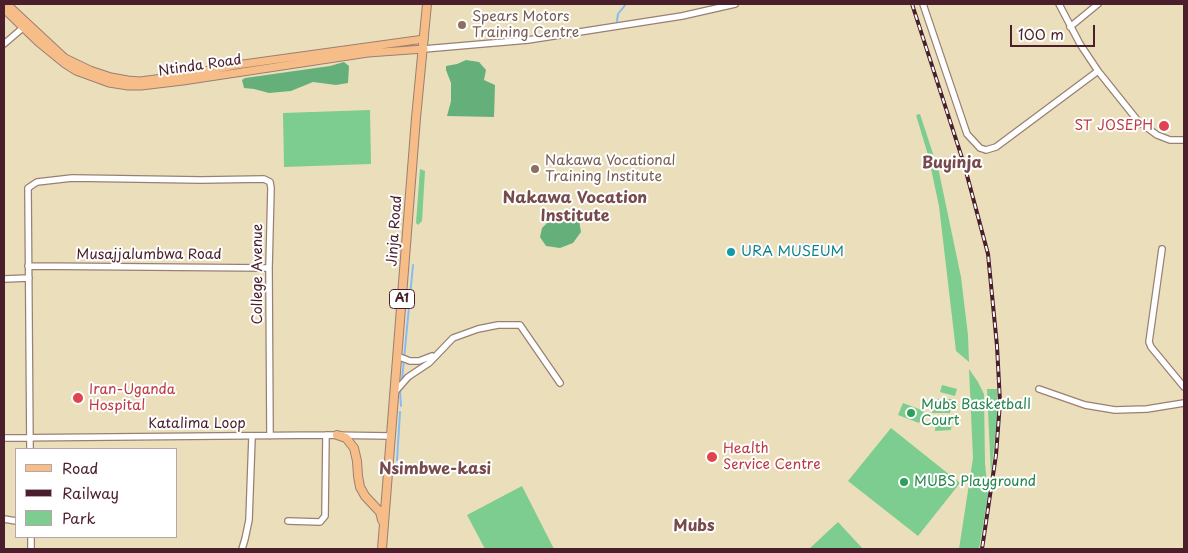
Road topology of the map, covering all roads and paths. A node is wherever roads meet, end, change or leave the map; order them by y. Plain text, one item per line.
1 (7, 4) edge
2 (427, 4) edge
3 (734, 4) edge
4 (922, 4) edge
5 (1059, 4) edge
6 (1098, 4) edge
7 (4, 9) edge
8 (26, 26) junction
9 (1070, 27) junction
10 (424, 39) junction
11 (4, 44) edge
12 (424, 49) junction
13 (1098, 71) junction
14 (1184, 140) edge
15 (1162, 248) dead end
16 (28, 266) junction
17 (269, 268) junction
18 (28, 278) junction
19 (4, 279) edge
20 (434, 355) junction
21 (397, 356) junction
22 (560, 383) dead end
23 (1184, 387) edge
24 (1039, 389) dead end
25 (394, 394) junction
26 (1184, 403) edge
27 (326, 435) junction
28 (337, 435) junction
29 (270, 436) junction
30 (390, 436) junction
31 (252, 437) junction
32 (4, 438) edge
33 (30, 438) junction
34 (30, 448) edge
35 (288, 522) dead end
36 (383, 526) junction
37 (242, 549) edge
38 (382, 549) edge

1 - 8 main road, Ntinda Road
2 - 10 highway, Jinja Road / A1
3 - 12 street
4 - 13 street
5 - 9 street
6 - 9 street
7 - 8 main road, Ntinda Road
8 - 10 main road, Ntinda Road
8 - 11 street
8 - 12 main road, Ntinda Road
9 - 13 street
10 - 12 highway, Jinja Road / A1
12 - 21 highway, Jinja Road / A1
13 - 14 street
15 - 23 street
16 - 17 street, Musajjalumbwa Road
16 - 17 street, College Avenue
16 - 18 street
17 - 29 street, College Avenue
18 - 19 street
18 - 33 street
20 - 21 street
20 - 22 street
20 - 25 street
21 - 25 highway, Jinja Road / A1
24 - 26 street
25 - 30 highway, Jinja Road / A1
27 - 28 street, Katalima Loop
27 - 29 street, Katalima Loop
27 - 35 street
28 - 30 street, Katalima Loop
28 - 36 highway
29 - 31 street, Katalima Loop
30 - 36 highway, Jinja Road / A1
31 - 33 street, Katalima Loop
31 - 37 street
32 - 33 street, Katalima Loop
33 - 34 street
36 - 38 highway, Jinja Road / A1

